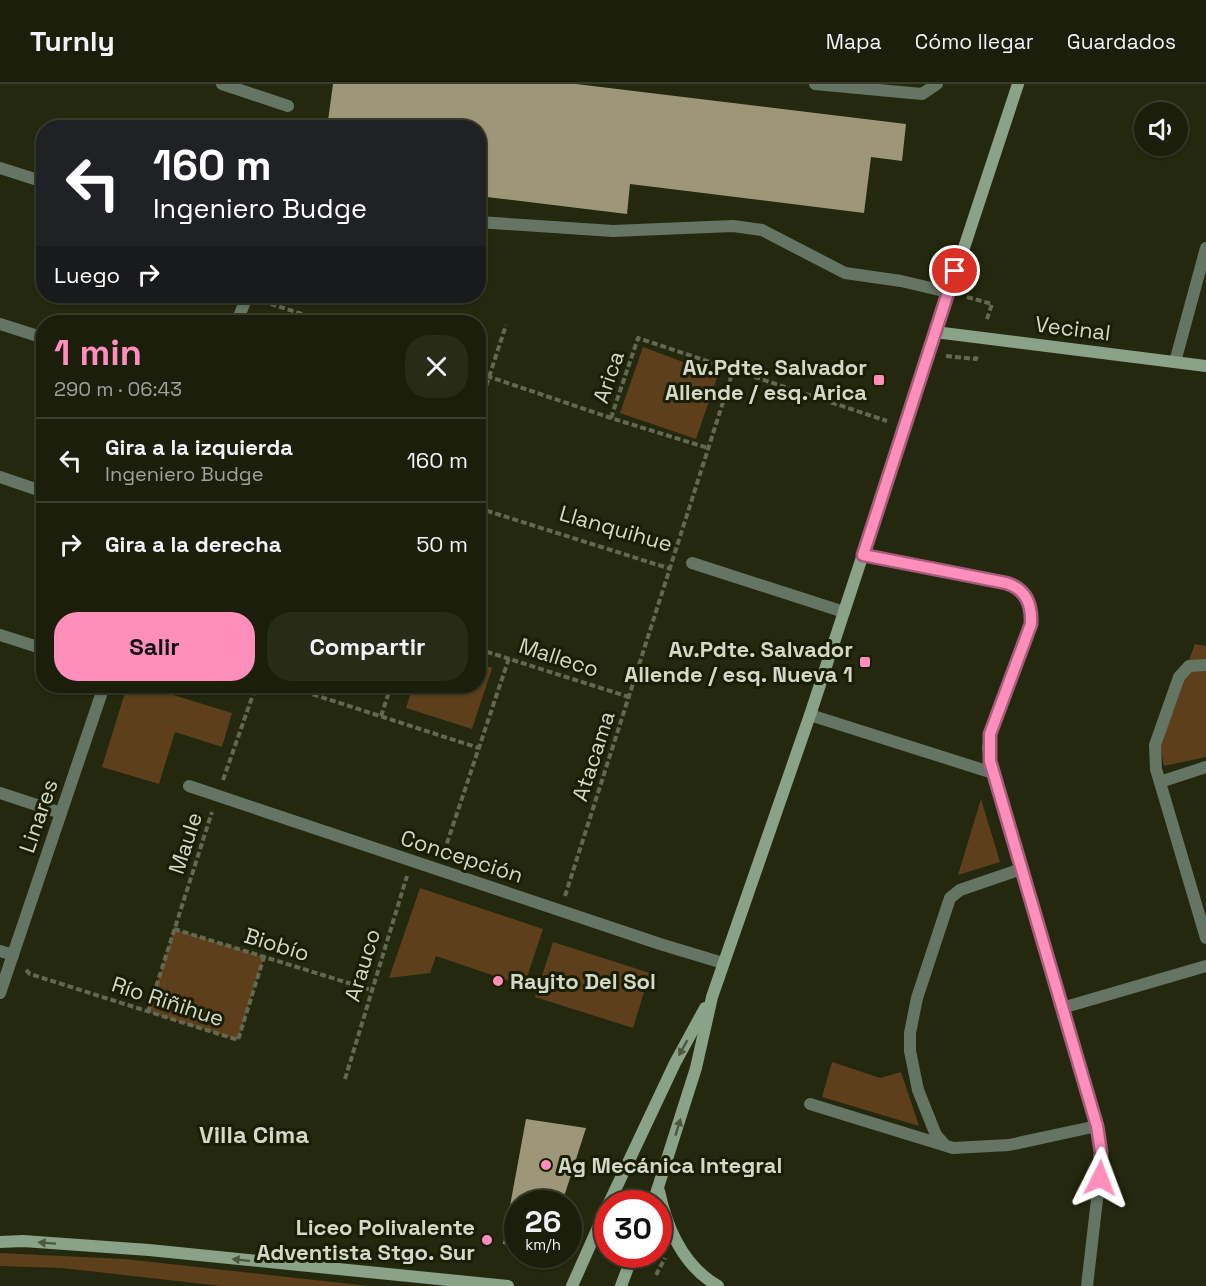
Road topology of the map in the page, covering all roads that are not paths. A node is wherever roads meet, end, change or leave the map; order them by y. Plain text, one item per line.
1 (222, 84) edge
2 (815, 84) edge
3 (937, 84) edge
4 (1018, 84) edge
5 (288, 106) dead end
6 (0, 168) edge
7 (36, 179) edge
8 (486, 223) edge
9 (1206, 248) edge
10 (948, 292) junction
11 (0, 324) edge
12 (935, 332) junction
13 (36, 335) edge
14 (1175, 362) junction
15 (1206, 366) edge
16 (0, 477) edge
17 (36, 489) edge
18 (863, 555) junction
19 (692, 563) road end
20 (844, 612) junction
21 (0, 635) edge
22 (36, 646) edge
23 (1206, 665) edge
24 (102, 693) edge
25 (810, 715) junction
26 (1206, 768) edge
27 (993, 773) junction
28 (1160, 782) junction
29 (189, 786) dead end
30 (0, 793) edge
31 (61, 813) junction
32 (1021, 869) junction
33 (1206, 938) edge
34 (0, 951) edge
35 (13, 955) junction
36 (723, 963) junction
37 (1206, 966) edge
38 (0, 993) edge
39 (712, 997) junction
40 (1062, 1008) junction
41 (810, 1104) dead end
42 (1097, 1126) junction
43 (945, 1145) junction
44 (615, 1190) edge
45 (659, 1190) edge
46 (672, 1231) edge
47 (594, 1236) edge
48 (0, 1242) edge
49 (628, 1268) edge
50 (508, 1286) edge
51 (572, 1286) edge
52 (621, 1286) edge
53 (718, 1286) edge
54 (1087, 1286) edge

1 - 5 street
2 - 3 street
4 - 10 main road
6 - 7 street
8 - 10 street
9 - 14 street
10 - 12 main road
11 - 13 street
12 - 14 main road, Vecinal
12 - 18 main road
14 - 15 main road, Vecinal
16 - 17 street
18 - 20 main road
18 - 27 street
19 - 20 street, Llanquihue
20 - 25 main road
21 - 22 street
23 - 28 street
24 - 31 street, Linares
25 - 27 street
25 - 36 main road
26 - 28 street
27 - 32 street
28 - 33 street
29 - 36 street, Concepción
30 - 31 street
31 - 35 street, Linares
32 - 40 street
32 - 43 street
34 - 35 street
35 - 38 street, Linares
36 - 39 main road
37 - 40 street
39 -> 44 main road
45 -> 39 main road
40 - 42 street
41 - 43 street
42 - 43 street
42 - 54 street
46 - 53 main road
47 - 51 main road
50 -> 48 main road
49 - 52 main road

